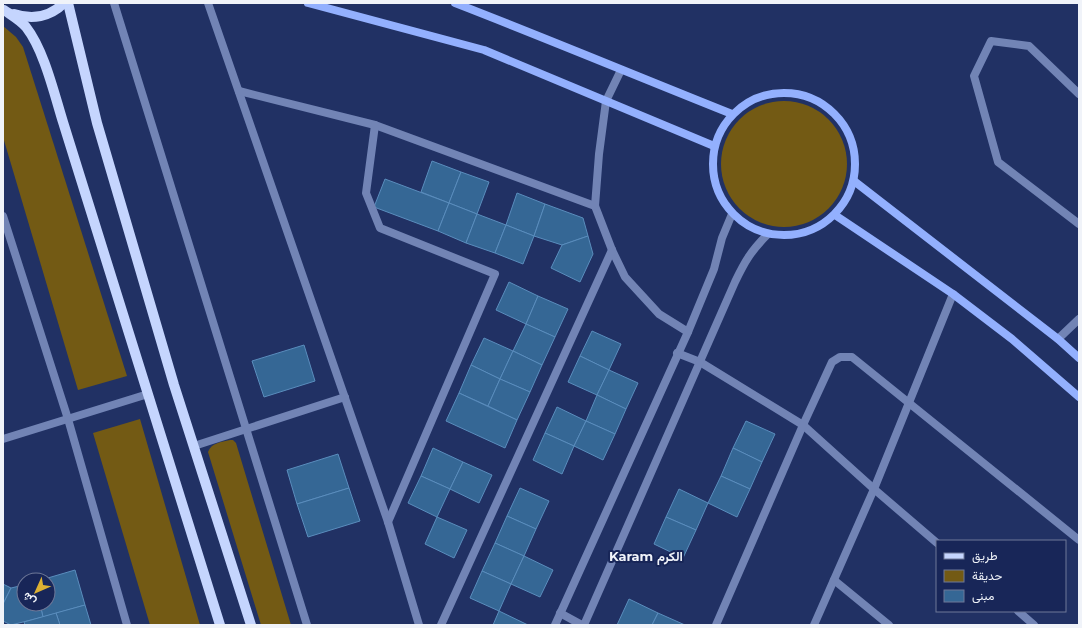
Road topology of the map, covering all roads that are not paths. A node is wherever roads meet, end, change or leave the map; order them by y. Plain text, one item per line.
1 (64, 3) edge
2 (68, 3) edge
3 (114, 3) edge
4 (208, 3) edge
5 (308, 3) edge
6 (455, 3) edge
7 (3, 9) edge
8 (621, 70) junction
9 (238, 91) junction
10 (1079, 94) edge
11 (606, 101) junction
12 (732, 114) junction
13 (375, 125) junction
14 (714, 146) junction
15 (854, 181) junction
16 (595, 206) junction
17 (732, 214) junction
18 (835, 215) junction
19 (3, 216) edge
20 (1079, 224) edge
21 (768, 234) junction
22 (612, 250) junction
23 (953, 294) junction
24 (1079, 318) edge
25 (688, 332) junction
26 (1058, 339) junction
27 (677, 353) junction
28 (1079, 358) edge
29 (700, 362) junction
30 (148, 394) junction
31 (345, 397) junction
32 (1079, 397) edge
33 (909, 402) junction
34 (68, 419) junction
35 (803, 425) junction
36 (246, 429) junction
37 (3, 438) edge
38 (194, 446) junction
39 (874, 489) junction
40 (388, 522) junction
41 (1079, 540) edge
42 (936, 541) edge
43 (834, 580) junction
44 (1019, 612) edge
45 (560, 613) junction
46 (127, 625) edge
47 (220, 625) edge
48 (251, 625) edge
49 (307, 625) edge
50 (419, 625) edge
51 (440, 625) edge
52 (555, 625) edge
53 (583, 625) edge
54 (716, 625) edge
55 (814, 625) edge
56 (889, 625) edge
57 (1034, 625) edge

1 - 7 main road
2 - 38 main road
3 - 36 street
4 - 9 street
5 - 11 main road
6 - 8 main road
7 - 30 main road
8 - 11 street
8 - 12 main road
9 - 13 street
9 - 31 street
10 - 20 street
11 - 14 main road
11 - 16 street
12 - 14 main road
12 - 15 main road
13 - 16 street
13 - 40 street
14 - 17 main road
15 - 18 main road
15 - 26 main road
16 - 22 street
17 - 21 main road
17 - 25 street
18 - 21 main road
18 - 23 main road
19 - 34 street
21 - 29 street
22 - 25 street
22 - 51 street
23 - 32 main road
23 - 33 street
24 - 26 street
25 - 27 street
26 - 28 main road
27 - 29 street
27 - 45 street
29 - 35 street
29 - 53 street
30 - 34 street
30 - 47 main road
31 - 36 street
31 - 40 street
33 - 35 street
33 - 39 street
33 - 41 street
34 - 37 street
34 - 46 street
35 - 39 street
35 - 54 street
36 - 38 street
36 - 49 street
38 - 48 main road
39 - 42 street
39 - 43 street
40 - 50 street
43 - 55 street
43 - 56 street
44 - 57 street
45 - 52 street
45 - 53 street

